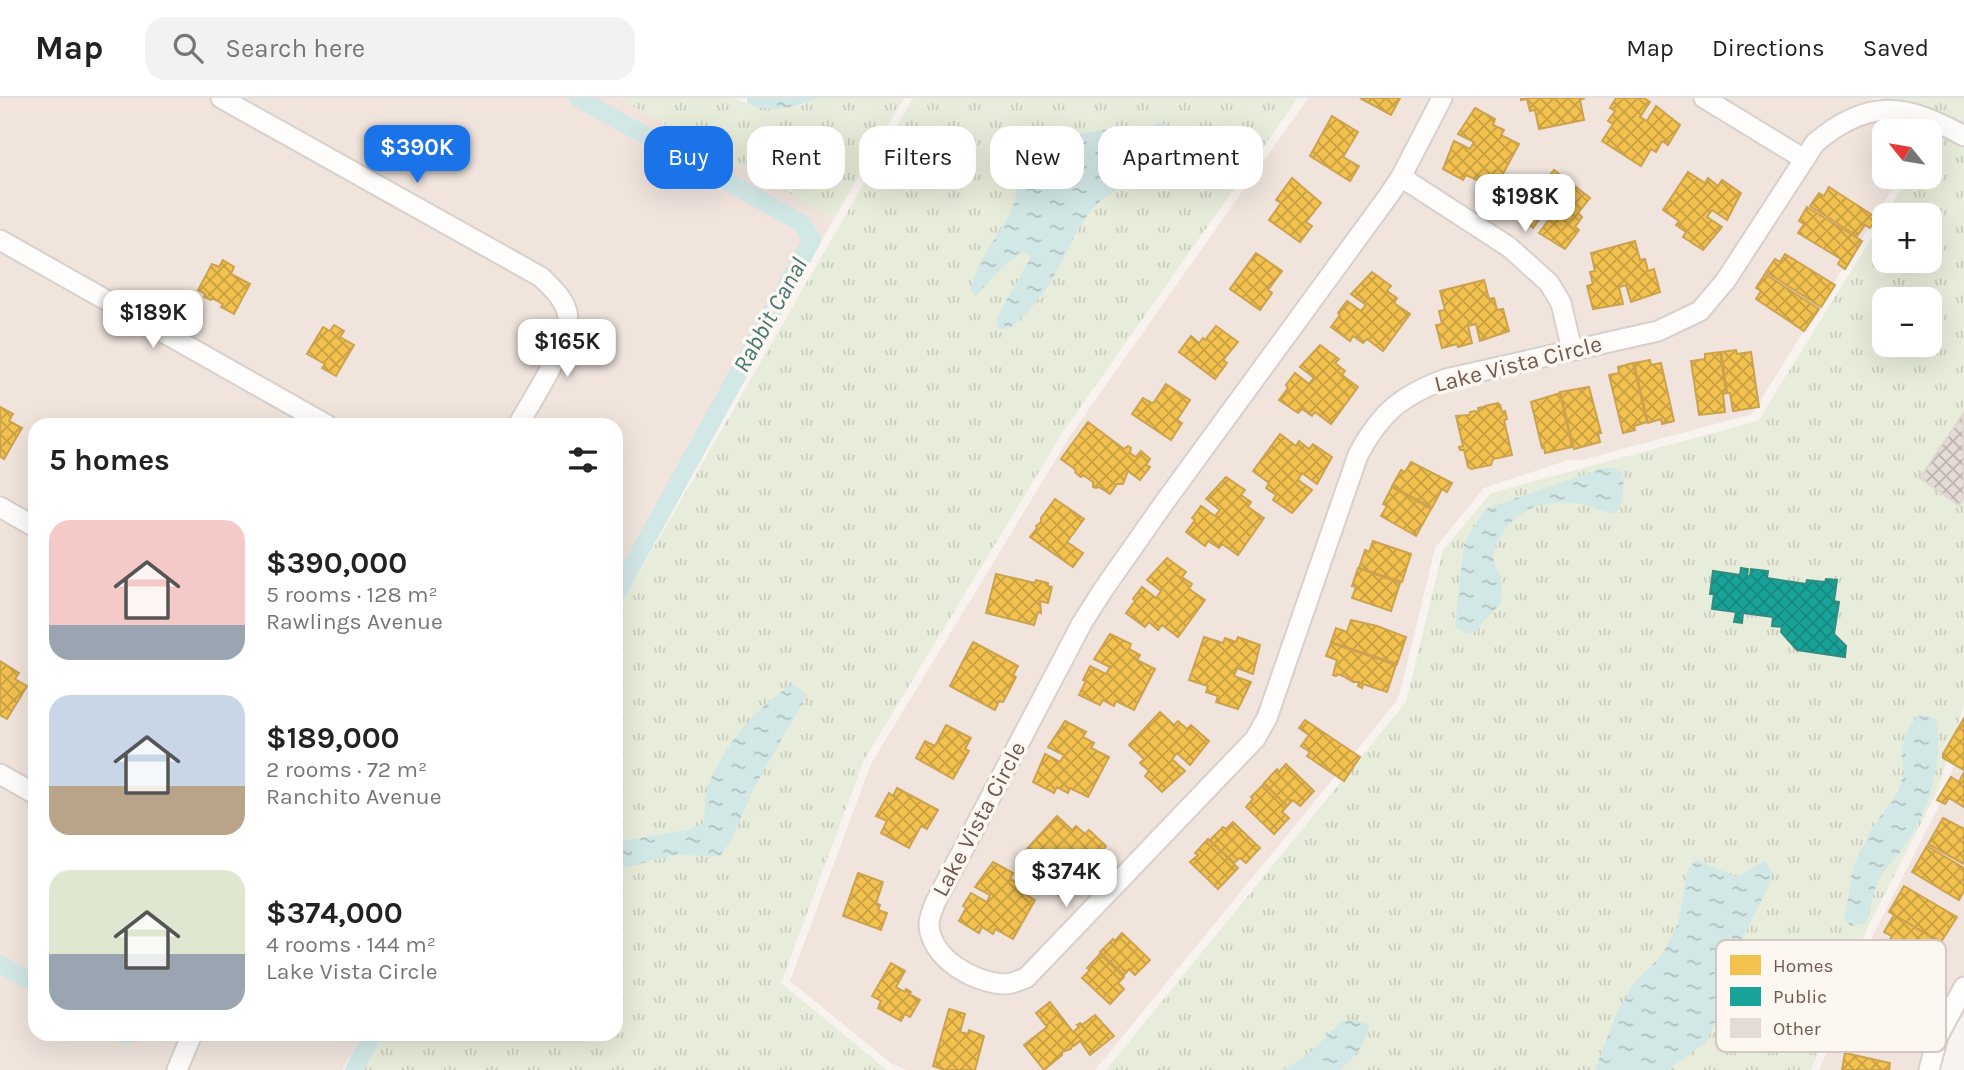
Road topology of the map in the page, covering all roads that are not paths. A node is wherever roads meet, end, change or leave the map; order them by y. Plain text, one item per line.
1 (221, 98) edge
2 (1442, 98) edge
3 (1704, 98) edge
4 (1964, 136) edge
5 (1804, 159) junction
6 (1401, 177) junction
7 (0, 240) edge
8 (1572, 350) junction
9 (315, 418) edge
10 (521, 418) edge
11 (0, 507) edge
12 (28, 523) edge
13 (0, 774) edge
14 (28, 790) edge
15 (1964, 987) edge
16 (1946, 1021) edge
17 (189, 1041) edge
18 (1934, 1052) edge
19 (177, 1070) edge
20 (1929, 1070) edge

1 - 10 street
2 - 6 street, Lake Vista Circle
3 - 5 street
4 - 5 street, Lake Vista Circle
5 - 8 street, Lake Vista Circle
6 - 8 street
6 - 8 street, Lake Vista Circle
7 - 9 street
11 - 12 street
13 - 14 street
15 - 16 street
17 - 19 street
18 - 20 street

